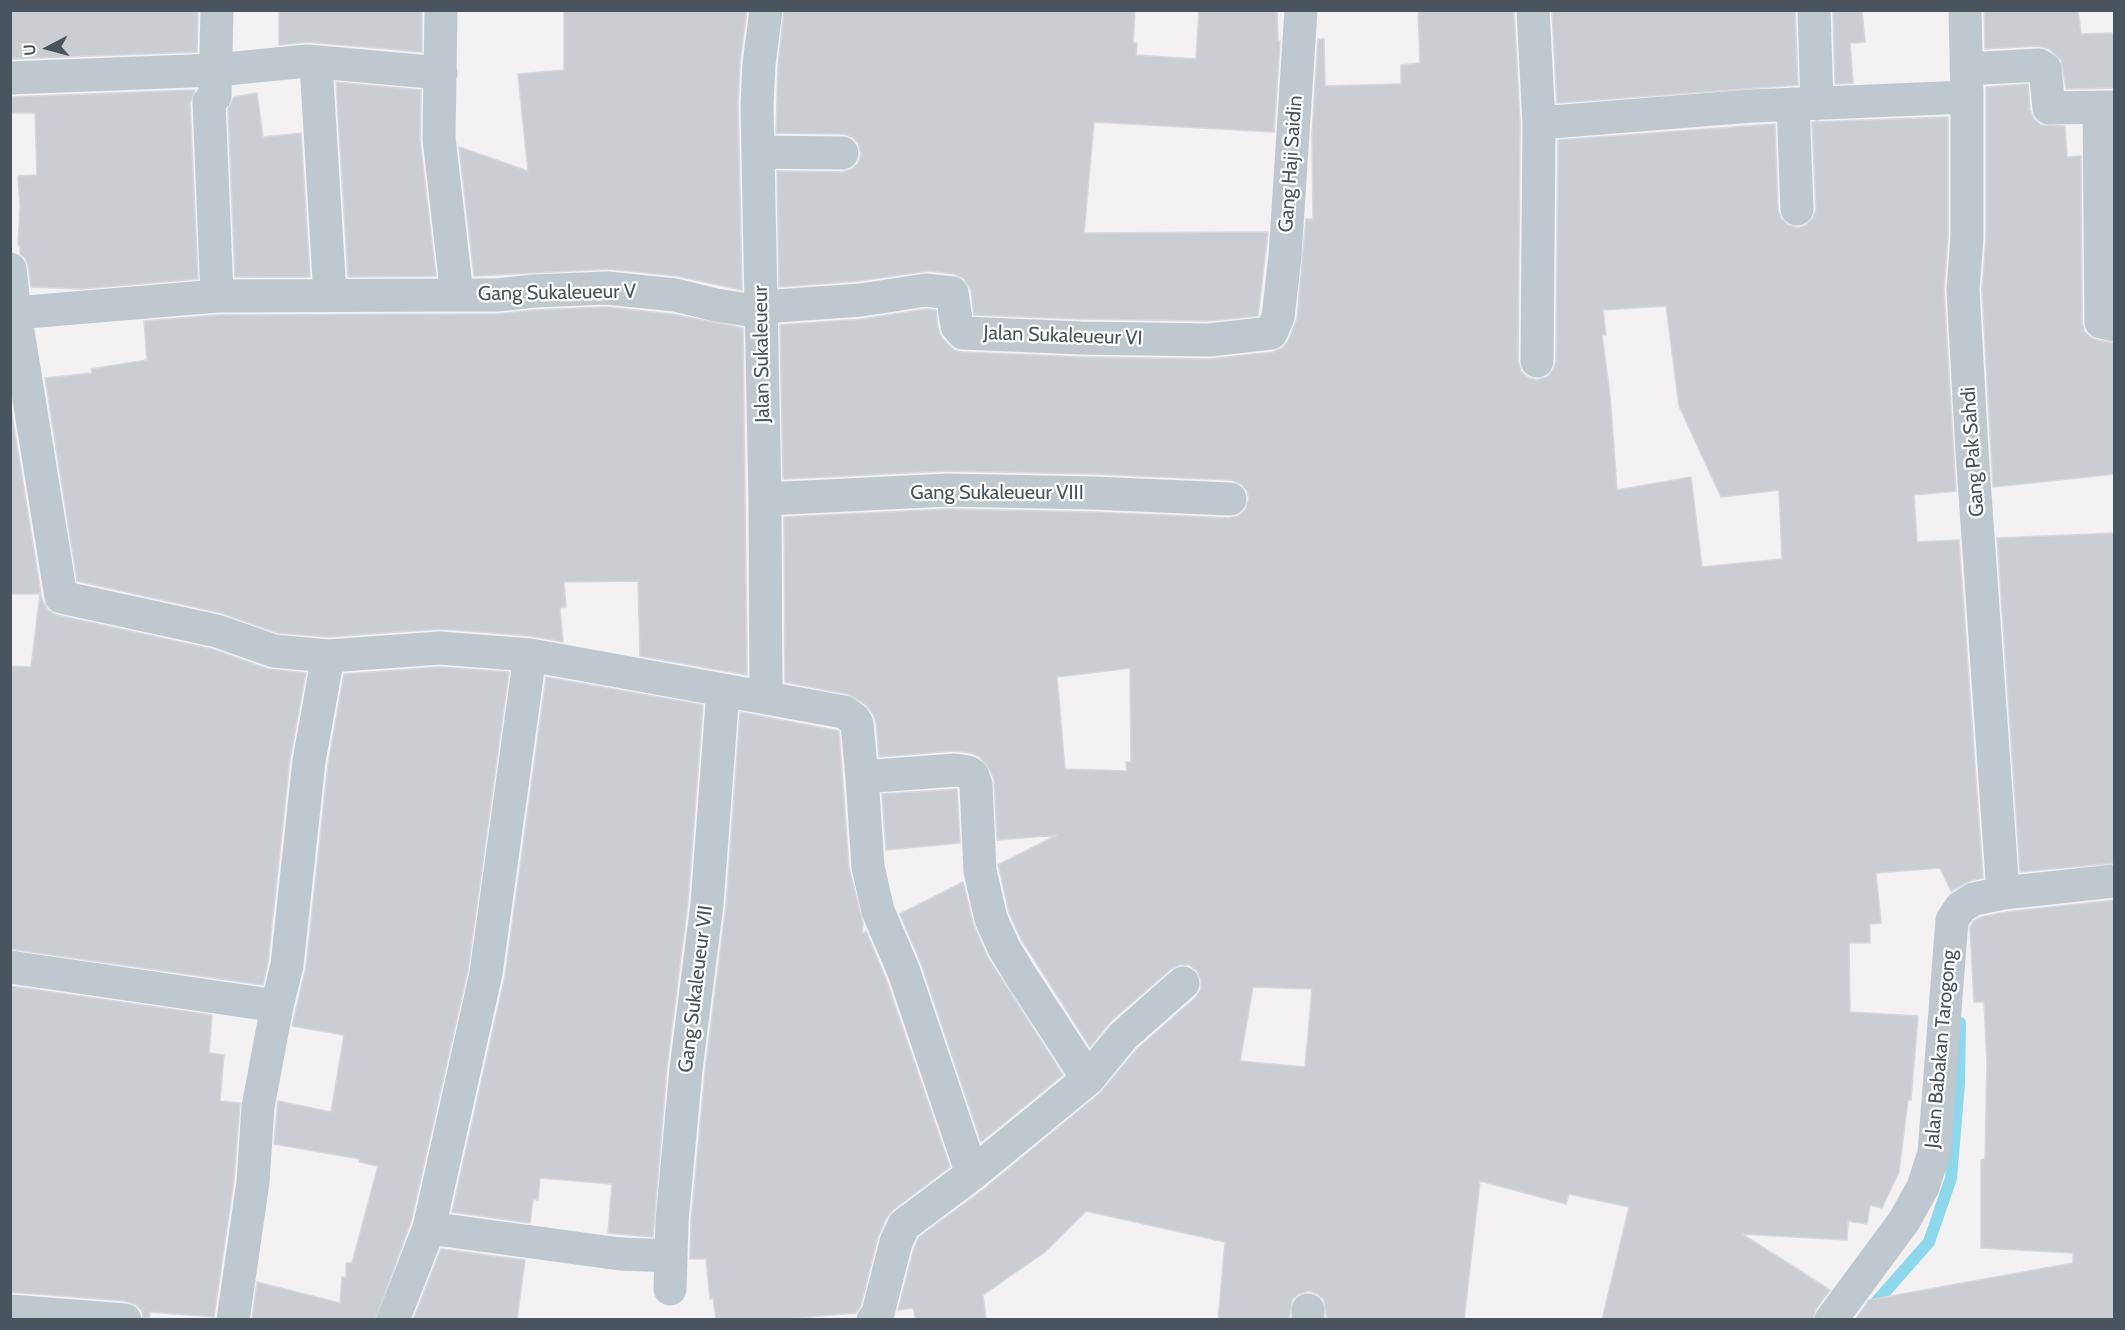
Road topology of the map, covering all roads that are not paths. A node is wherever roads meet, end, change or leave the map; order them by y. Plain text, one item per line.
1 (217, 10) edge
2 (441, 10) edge
3 (766, 10) edge
4 (1301, 10) edge
5 (1533, 10) edge
6 (1814, 10) edge
7 (1965, 10) edge
8 (316, 64) junction
9 (216, 70) junction
10 (441, 74) junction
11 (10, 78) edge
12 (1967, 83) junction
13 (1805, 104) junction
14 (2107, 107) edge
15 (1539, 123) junction
16 (758, 152) junction
17 (842, 153) dead end
18 (1797, 209) dead end
19 (10, 269) edge
20 (330, 295) junction
21 (457, 295) junction
22 (217, 296) junction
23 (761, 309) junction
24 (15, 314) junction
25 (1278, 317) joint
26 (2115, 326) edge
27 (1537, 361) dead end
28 (765, 499) junction
29 (1230, 499) dead end
30 (530, 655) junction
31 (328, 656) junction
32 (723, 690) junction
33 (766, 698) junction
34 (862, 777) junction
35 (2115, 882) edge
36 (2003, 893) junction
37 (10, 967) edge
38 (1183, 983) dead end
39 (277, 1006) junction
40 (1088, 1078) junction
41 (972, 1174) junction
42 (429, 1228) junction
43 (671, 1256) junction
44 (670, 1289) dead end
45 (10, 1311) edge
46 (125, 1320) edge
47 (233, 1320) edge
48 (393, 1320) edge
49 (873, 1320) edge
50 (1831, 1320) edge

1 - 9 street
2 - 10 street, Gang Sukaleueur V
3 - 16 street, Jalan Sukaleueur
4 - 25 street, Gang Haji Saidin
5 - 15 street
6 - 13 street
7 - 12 street, Gang Pak Sahdi
8 - 9 street
8 - 10 street
8 - 20 street
9 - 11 street
9 - 22 street
10 - 21 street, Gang Sukaleueur V
12 - 13 street
12 - 14 street
12 - 36 street, Gang Pak Sahdi
13 - 15 street
13 - 18 street
14 - 26 street
15 - 27 street
16 - 17 street
16 - 23 street, Jalan Sukaleueur
19 - 24 street
20 - 21 street
20 - 22 street
21 - 23 street, Gang Sukaleueur V
22 - 24 street
23 - 25 street, Jalan Sukaleueur VI
23 - 28 street, Jalan Sukaleueur
24 - 31 street
28 - 29 street, Gang Sukaleueur VIII
28 - 33 street, Jalan Sukaleueur
30 - 31 street
30 - 32 street
30 - 42 street
31 - 39 street
32 - 33 street
32 - 43 street, Gang Sukaleueur VII
33 - 34 street
34 - 40 street
34 - 41 street
35 - 36 street, Jalan Babakan Tarogong
36 - 50 street, Jalan Babakan Tarogong
37 - 39 street
38 - 40 street
39 - 47 street
40 - 41 street
41 - 49 street
42 - 43 street
42 - 48 street
43 - 44 street, Gang Sukaleueur VII
45 - 46 street

